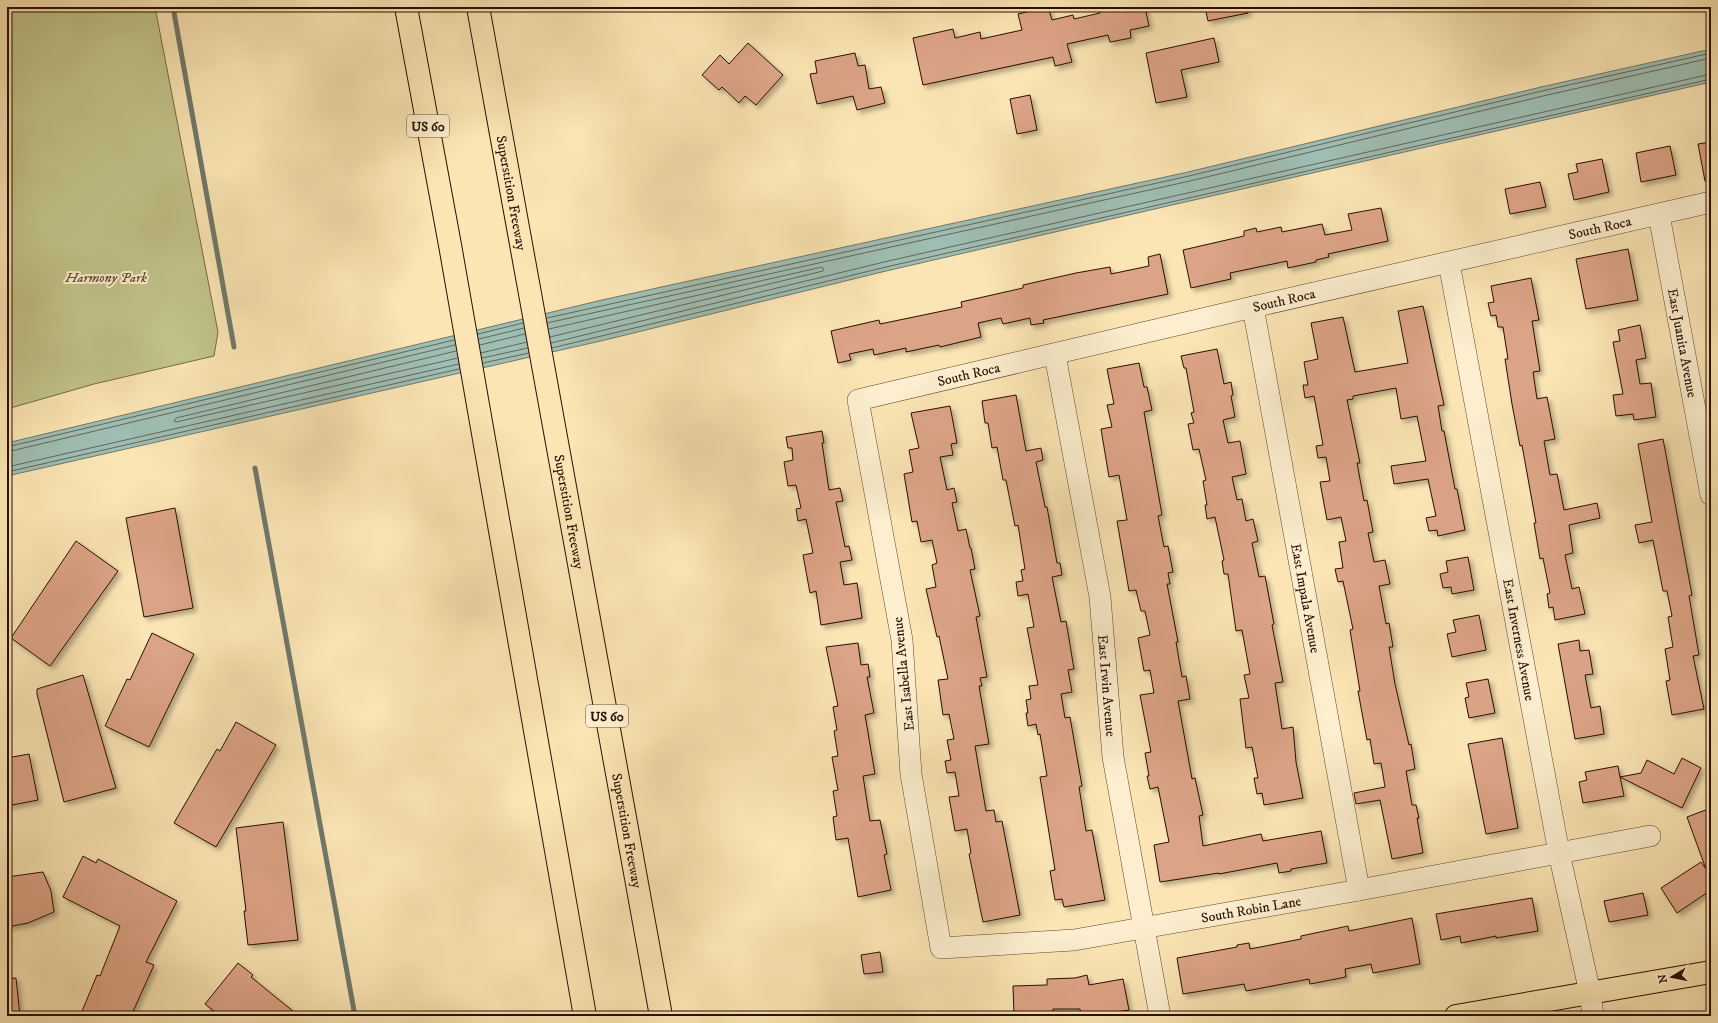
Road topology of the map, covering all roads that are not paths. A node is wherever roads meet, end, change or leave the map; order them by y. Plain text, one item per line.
1 (406, 7) edge
2 (478, 7) edge
3 (1711, 202) edge
4 (1659, 215) junction
5 (1449, 263) junction
6 (1253, 307) junction
7 (1054, 355) junction
8 (858, 400) joint
9 (1711, 495) edge
10 (1650, 836) dead end
11 (1559, 853) junction
12 (1359, 890) junction
13 (1144, 928) junction
14 (941, 948) joint
15 (1711, 972) edge
16 (1590, 993) junction
17 (585, 1016) edge
18 (661, 1016) edge
19 (1160, 1016) edge
20 (1456, 1016) edge
21 (1593, 1016) edge

1 - 17 main road, US 60
2 - 18 main road, Superstition Freeway / US 60
3 - 4 street, South Roca
4 - 5 street, South Roca
4 - 9 street, East Juanita Avenue
5 - 6 street, South Roca
5 - 11 street, East Inverness Avenue
6 - 7 street, South Roca
6 - 12 street, East Impala Avenue
7 - 8 street, South Roca
7 - 13 street, East Irwin Avenue
8 - 14 street, East Isabella Avenue
10 - 11 street, South Robin Lane
11 - 12 street, South Robin Lane
11 - 16 street, East Inverness Avenue
12 - 13 street, South Robin Lane
13 - 14 street, South Robin Lane
13 - 19 street, East Irwin Avenue
15 - 16 main road
16 - 20 main road
16 - 21 street, East Inverness Avenue

